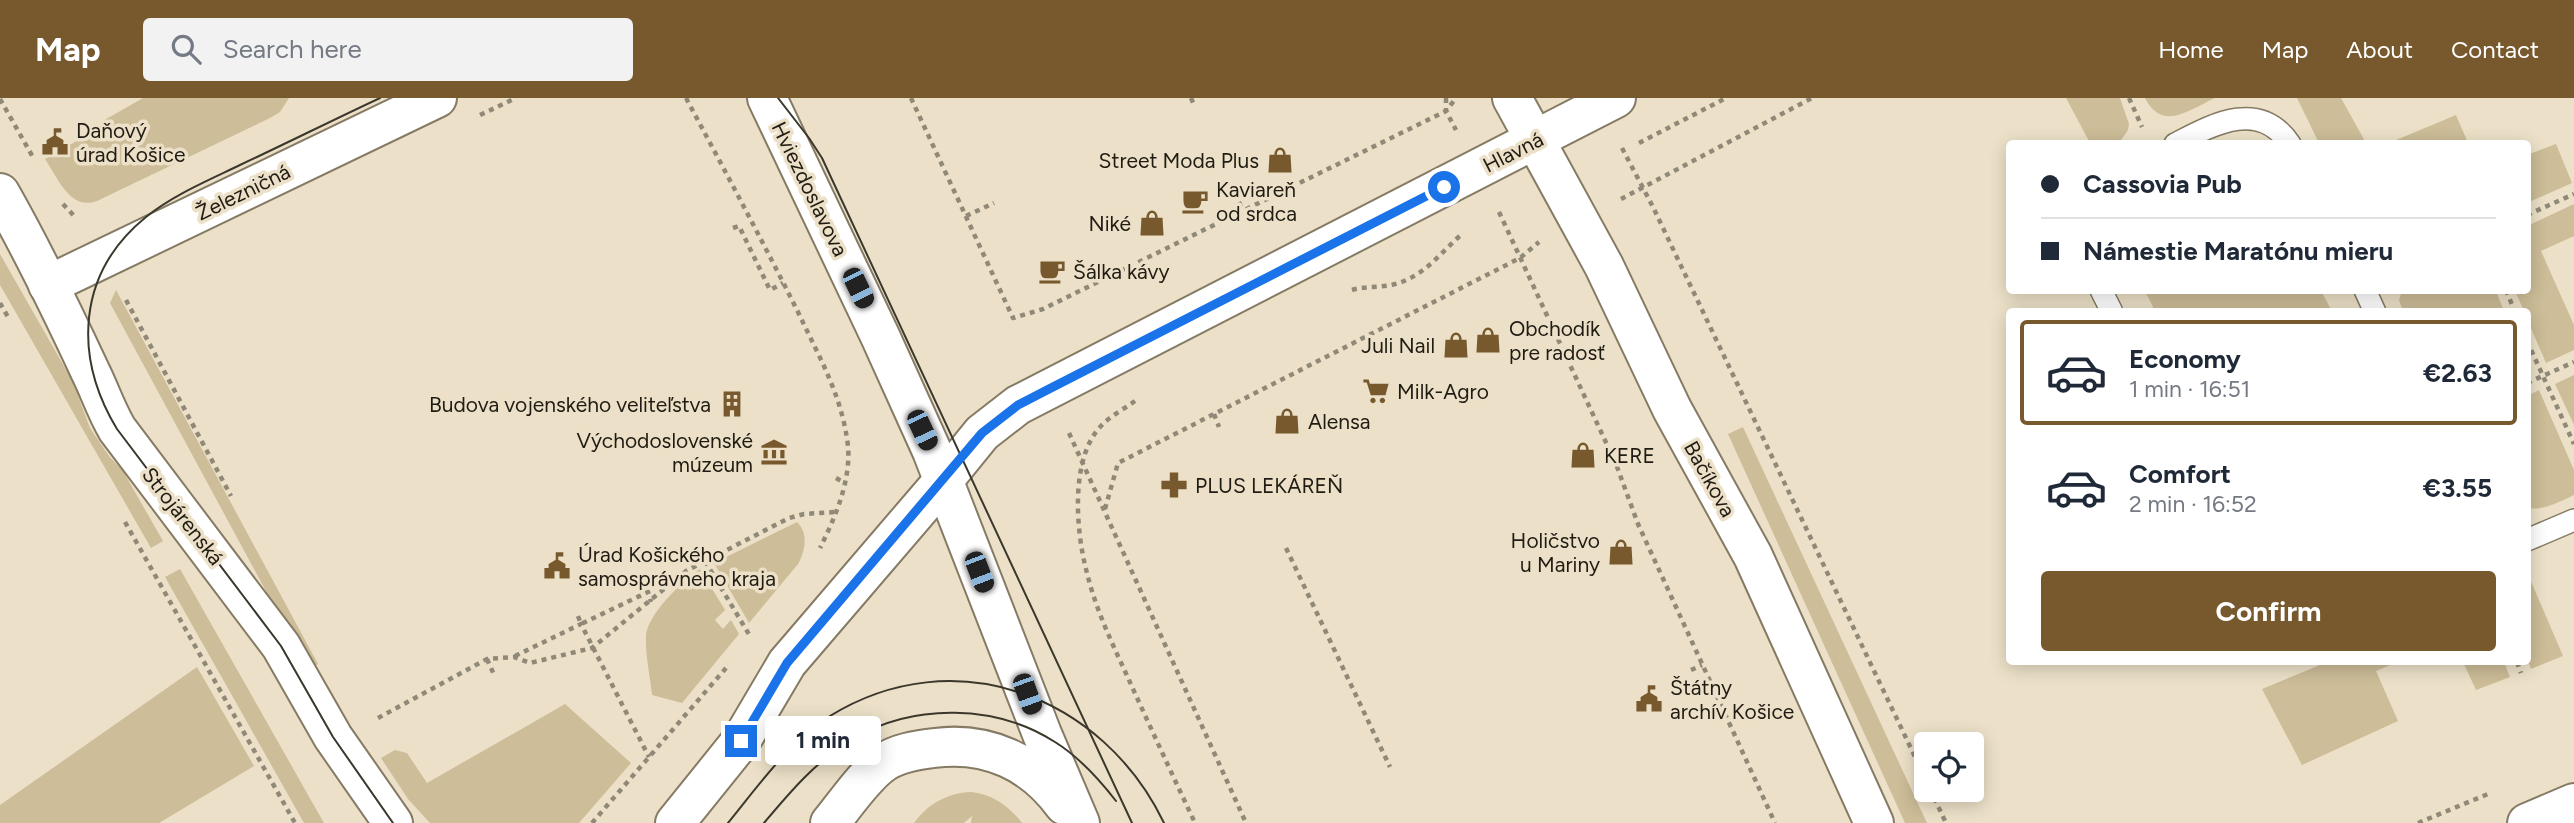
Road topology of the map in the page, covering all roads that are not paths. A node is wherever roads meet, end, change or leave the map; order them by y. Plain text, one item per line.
1 (437, 98) edge
2 (766, 98) edge
3 (1512, 98) edge
4 (1608, 102) edge
5 (1535, 140) junction
6 (2183, 140) edge
7 (2287, 140) edge
8 (5, 214) edge
9 (48, 285) junction
10 (943, 481) junction
11 (2574, 520) edge
12 (2531, 538) edge
13 (2574, 803) edge
14 (393, 823) edge
15 (675, 823) edge
16 (830, 823) edge
17 (1077, 823) edge
18 (1874, 823) edge
19 (2527, 823) edge

1 - 9 street, Železničná
2 - 10 street, Hviezdoslavova
3 - 5 street, Bačíkova
4 - 5 street, Hlavná
5 - 10 street, Hlavná
5 - 18 street, Bačíkova
6 - 7 lane
8 - 9 street, Strojárenská
9 - 14 street, Strojárenská
10 - 15 street, Hlavná
10 - 17 street, Hviezdoslavova
11 - 12 lane
13 - 19 street
16 - 17 street

